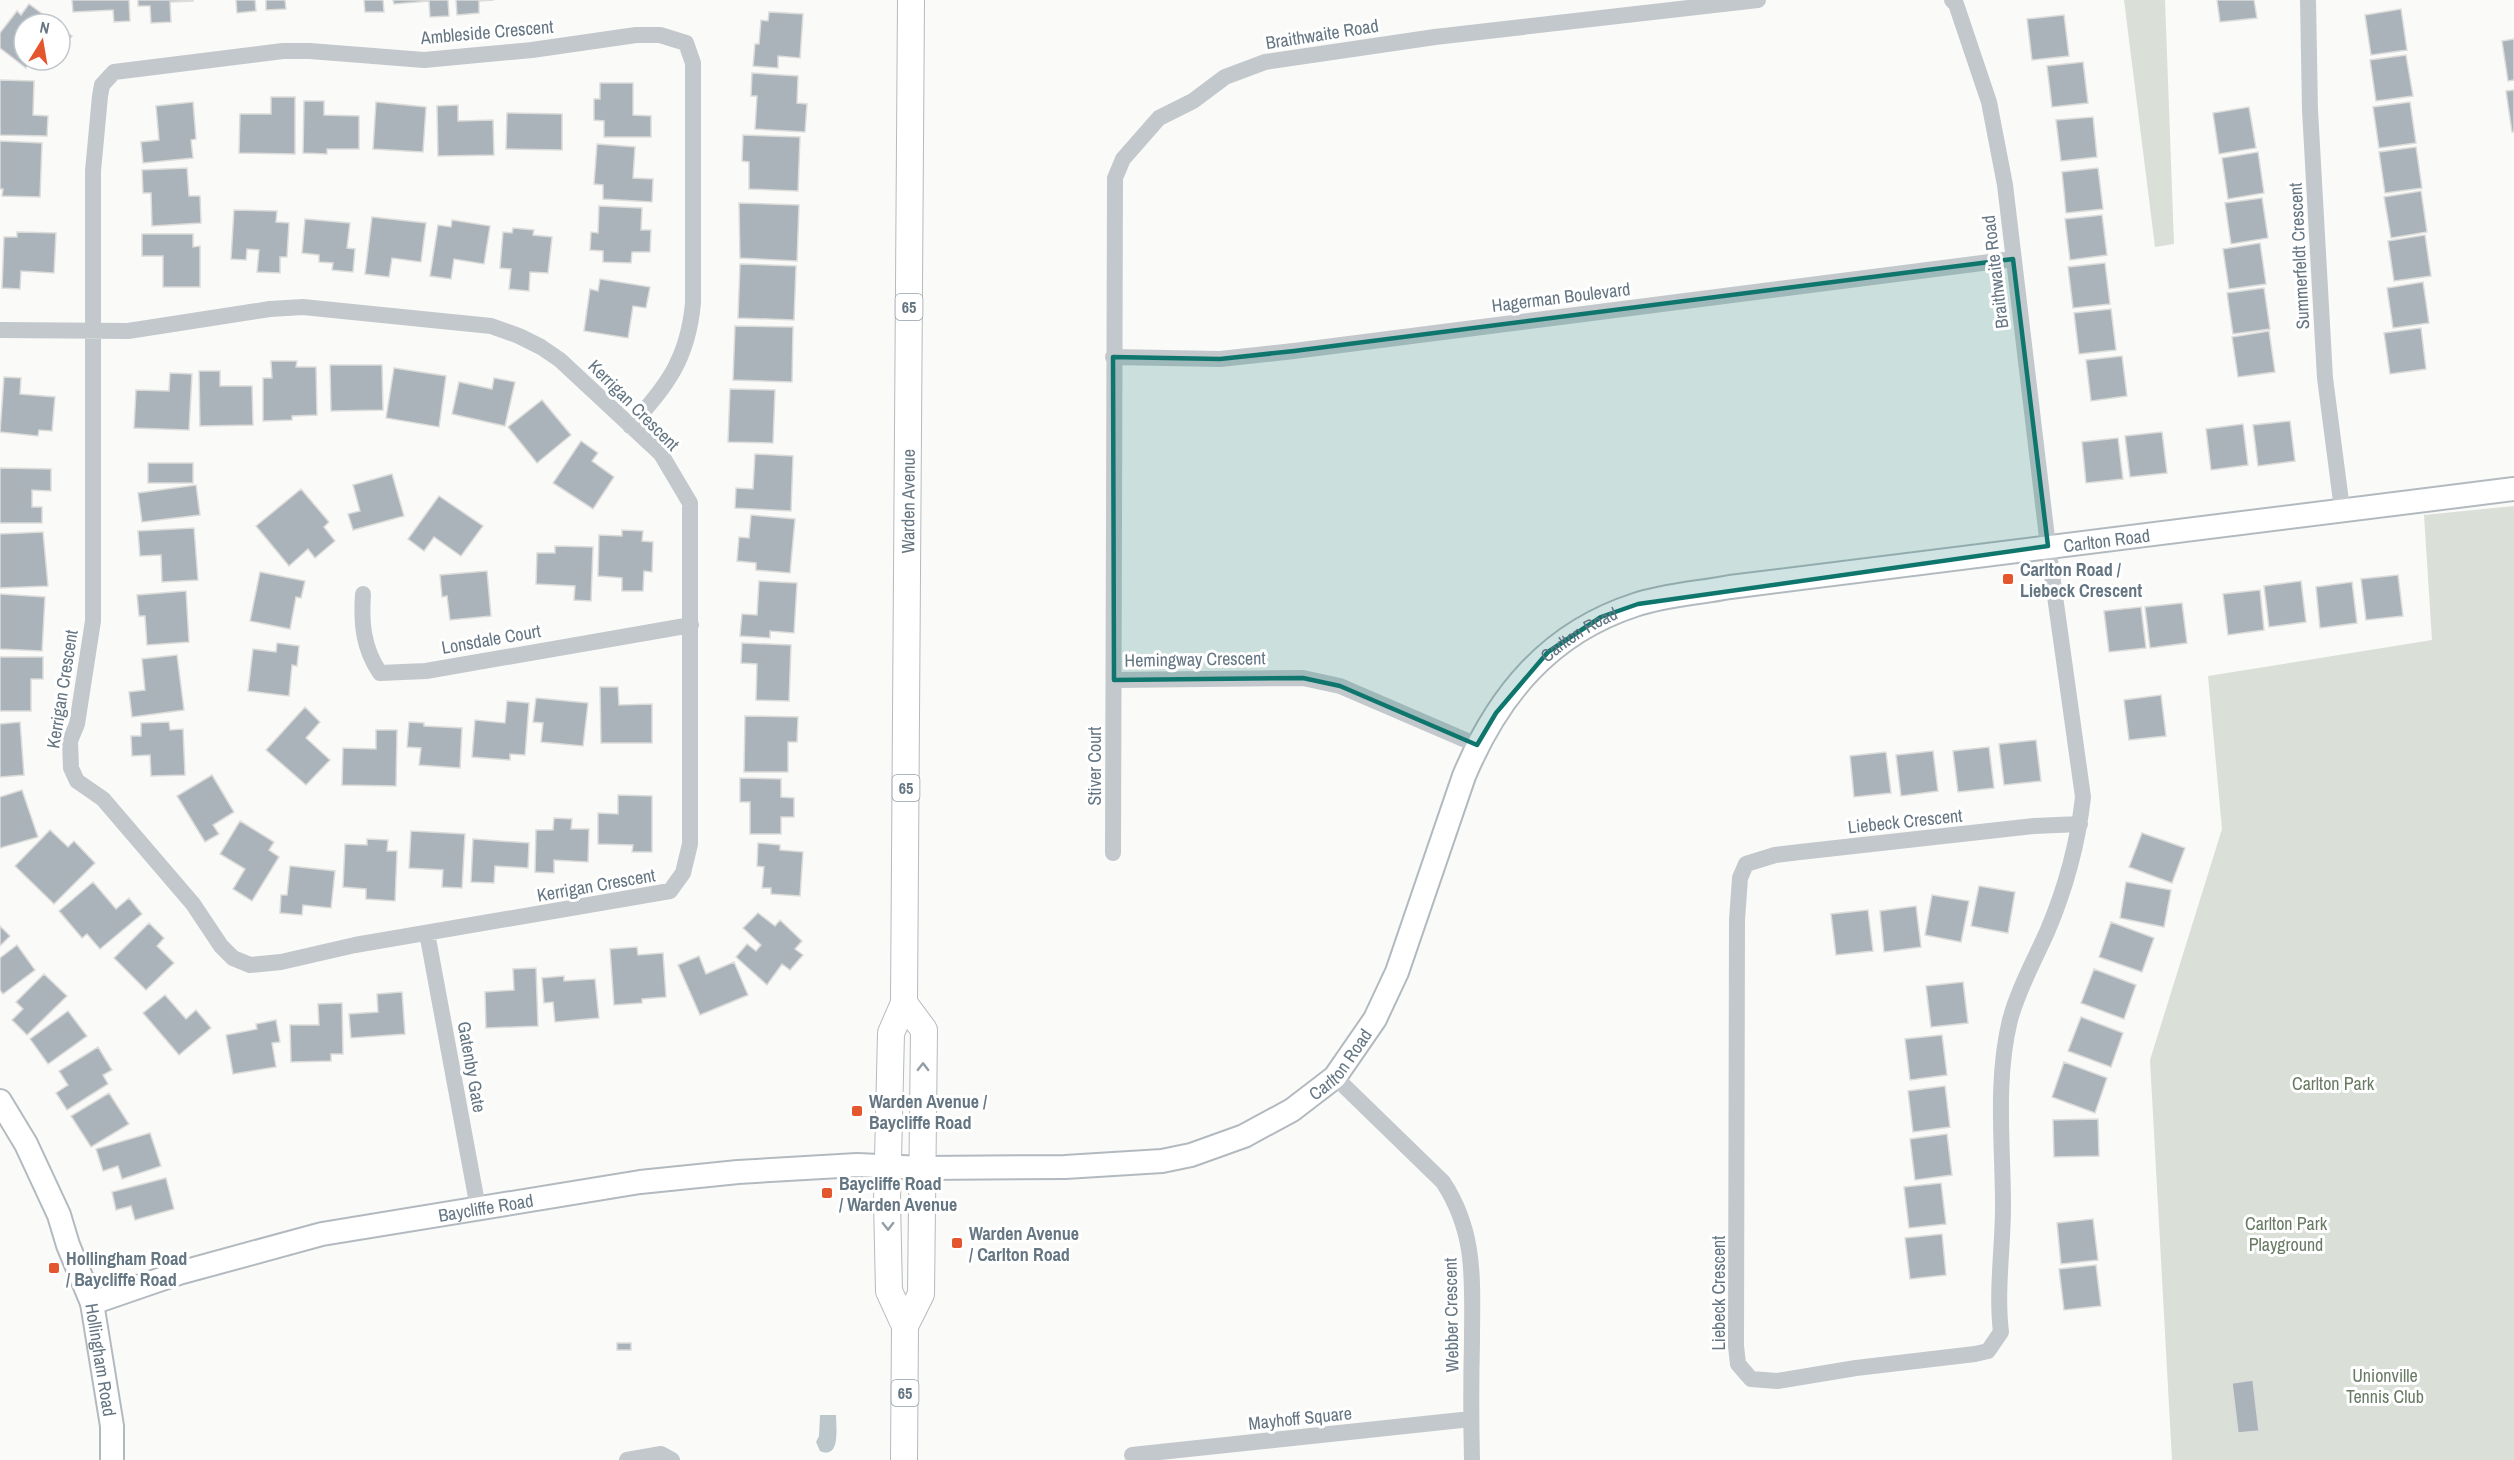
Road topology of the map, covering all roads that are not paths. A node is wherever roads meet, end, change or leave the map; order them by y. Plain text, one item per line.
1 (911, 0) edge
2 (1758, 0) edge
3 (1952, 0) edge
4 (2308, 0) edge
5 (2013, 259) junction
6 (92, 329) junction
7 (0, 330) edge
8 (1113, 357) junction
9 (630, 426) junction
10 (2514, 489) edge
11 (2342, 509) junction
12 (2048, 546) junction
13 (363, 594) dead end
14 (691, 625) junction
15 (1114, 680) junction
16 (1477, 745) junction
17 (2080, 824) junction
18 (1113, 853) dead end
19 (427, 933) junction
20 (904, 1003) junction
21 (1335, 1077) junction
22 (0, 1101) edge
23 (889, 1167) junction
24 (923, 1168) junction
25 (478, 1208) junction
26 (92, 1303) junction
27 (905, 1326) junction
28 (1471, 1419) junction
29 (1132, 1455) dead end
30 (112, 1460) edge
31 (627, 1460) edge
32 (672, 1460) edge
33 (904, 1460) edge
34 (1472, 1460) edge

1 - 20 main road, Warden Avenue / 65
2 - 8 street, Braithwaite Road
3 - 5 street, Braithwaite Road
4 - 11 street, Summerfeldt Crescent
5 - 8 street, Hagerman Boulevard
5 - 12 street, Braithwaite Road
6 - 7 street, Kerrigan Crescent
6 - 9 street, Kerrigan Crescent
6 - 9 street, Ambleside Crescent
6 - 19 street, Kerrigan Crescent
8 - 15 street, Hemingway Crescent
9 - 14 street, Kerrigan Crescent
10 - 11 main road, Carlton Road
11 - 12 main road, Carlton Road
12 - 16 main road, Carlton Road
12 - 17 street, Liebeck Crescent
13 - 14 street, Lonsdale Court
14 - 19 street, Kerrigan Crescent
15 - 16 street, Hemingway Crescent
15 - 18 street, Stiver Court
16 - 21 main road, Carlton Road
17 - 17 street, Liebeck Crescent
19 - 25 street, Gatenby Gate
20 - 23 main road, Warden Avenue / 65
24 -> 20 main road, Warden Avenue / 65
21 - 24 main road, Carlton Road
21 - 28 street, Webber Crescent
22 - 26 main road, Hollingham Road
23 - 24 main road, Carlton Road
23 - 25 main road, Baycliffe Road
23 -> 27 main road, Warden Avenue / 65
24 - 27 main road, Warden Avenue / 65
25 - 26 main road, Baycliffe Road
26 - 30 main road, Hollingham Road
27 - 33 main road, Warden Avenue / 65
28 - 29 street, Mayhoff Square
28 - 34 street, Webber Crescent
31 - 32 street

